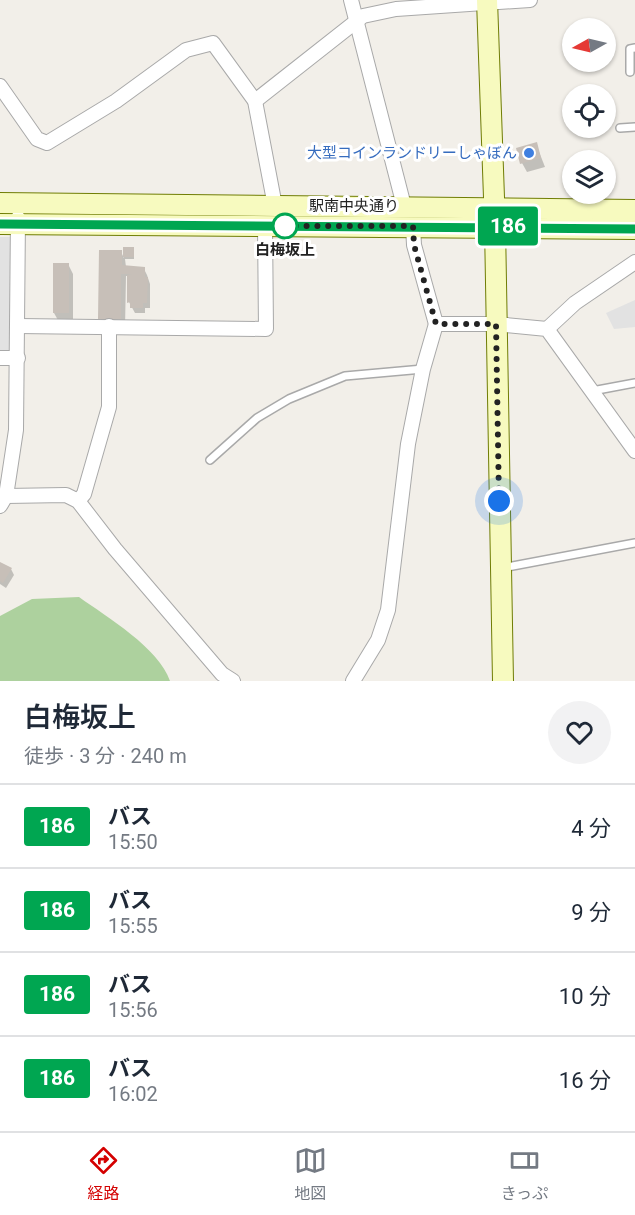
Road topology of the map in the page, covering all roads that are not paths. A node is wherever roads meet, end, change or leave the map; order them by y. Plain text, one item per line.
1 (351, 0) edge
2 (530, 0) edge
3 (488, 2) edge
4 (356, 20) junction
5 (635, 48) edge
6 (630, 72) dead end
7 (0, 86) edge
8 (255, 101) junction
9 (635, 127) edge
10 (620, 128) dead end
11 (9, 203) edge
12 (275, 206) junction
13 (404, 206) junction
14 (635, 210) edge
15 (495, 216) junction
16 (9, 224) edge
17 (266, 226) junction
18 (413, 226) junction
19 (635, 229) edge
20 (635, 262) edge
21 (436, 324) junction
22 (496, 324) junction
23 (18, 326) junction
24 (109, 326) junction
25 (547, 329) junction
26 (0, 358) edge
27 (18, 358) junction
28 (423, 369) junction
29 (635, 383) edge
30 (592, 391) junction
31 (635, 452) edge
32 (210, 460) dead end
33 (3, 501) edge
34 (78, 501) junction
35 (635, 543) edge
36 (500, 568) junction
37 (233, 681) edge
38 (353, 681) edge
39 (503, 681) edge

1 - 4 street
2 - 3 street
3 - 4 street
3 - 15 street
4 - 8 street
4 - 13 street
5 - 6 lane
7 - 8 street
8 - 12 street
9 - 10 lane
11 - 12 street, 駅南中央通り
11 - 16 street
12 - 13 street, 駅南中央通り
13 - 15 street, 駅南中央通り
14 - 15 street, 駅南中央通り
15 - 18 street, 駅南中央通り
15 - 19 street, 駅南中央通り
15 - 22 street
16 - 17 street, 駅南中央通り
16 - 23 street
17 - 18 street, 駅南中央通り
17 - 24 street
18 - 21 street
20 - 25 street
21 - 22 street
21 - 28 street
22 - 25 street
22 - 36 street
23 - 24 street
23 - 27 street
24 - 34 street
25 - 30 street
26 - 27 street
27 - 33 street
28 - 32 lane
28 - 38 street
29 - 30 lane
30 - 31 street
33 - 34 street
34 - 37 street
35 - 36 lane
36 - 39 street

